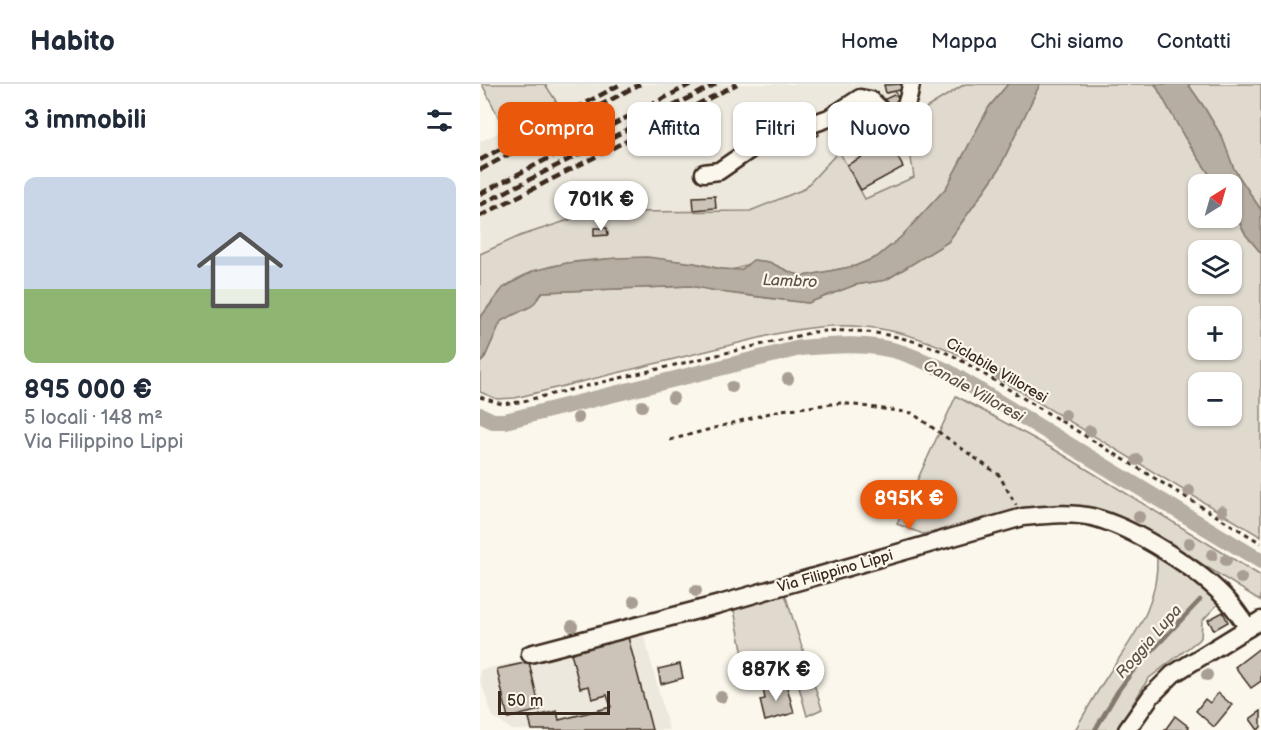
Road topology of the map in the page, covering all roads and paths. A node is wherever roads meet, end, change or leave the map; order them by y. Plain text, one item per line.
1 (911, 84) edge
2 (704, 173) dead end
3 (480, 397) edge
4 (670, 440) dead end
5 (1023, 517) junction
6 (1261, 543) edge
7 (1255, 624) edge
8 (530, 654) dead end
9 (1126, 730) edge

1 - 2 street
3 - 6 path, Ciclabile Villoresi
4 - 5 path
5 - 7 street, Via Filippino Lippi
5 - 8 street, Via Filippino Lippi
7 - 9 street

